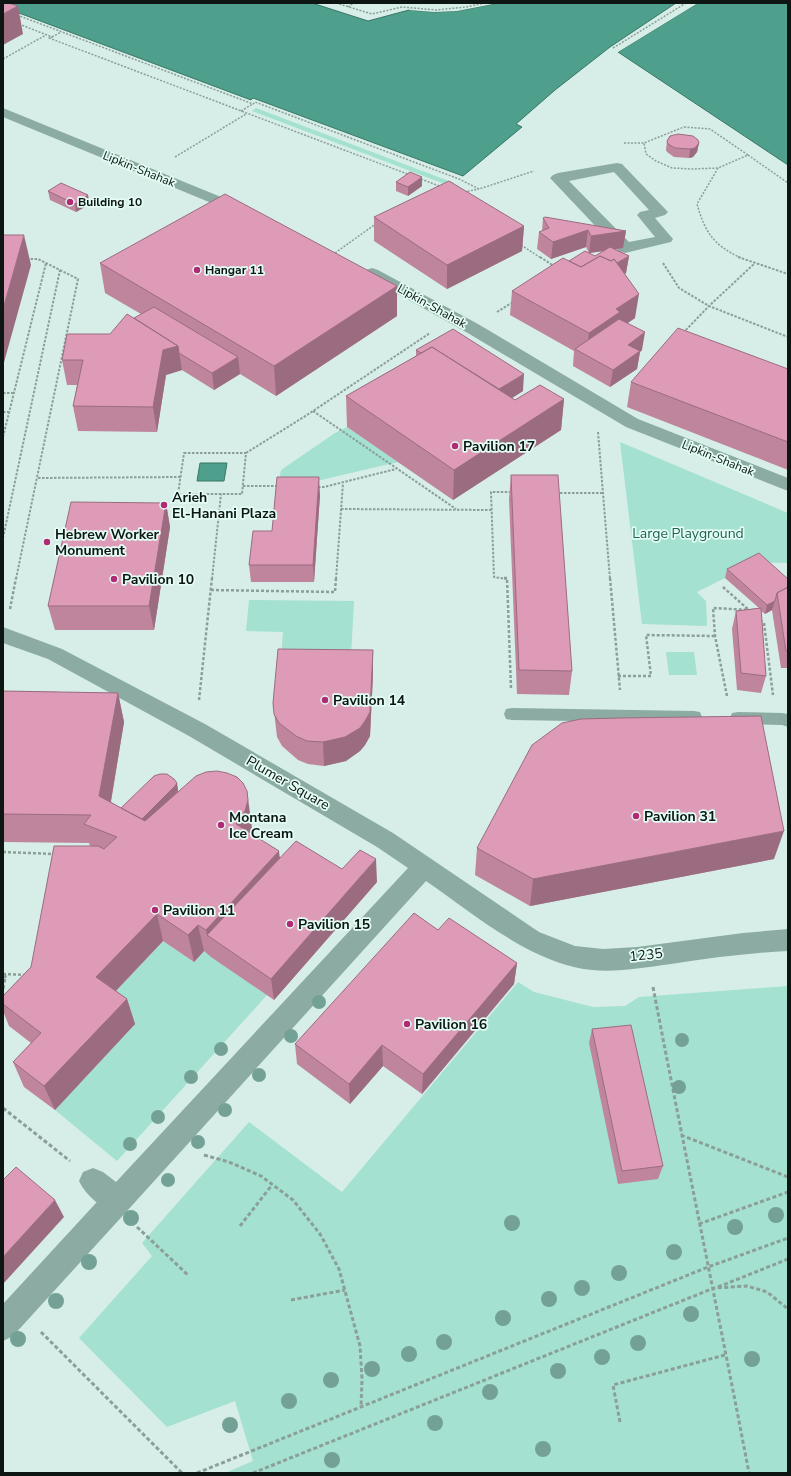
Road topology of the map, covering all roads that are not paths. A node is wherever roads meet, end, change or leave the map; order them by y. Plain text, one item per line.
1 (3, 112) edge
2 (257, 218) edge
3 (625, 248) joint
4 (335, 253) edge
5 (788, 486) edge
6 (6, 614) edge
7 (3, 634) edge
8 (55, 654) junction
9 (512, 714) road end
10 (788, 721) edge
11 (423, 868) junction
12 (511, 927) joint
13 (788, 940) edge
14 (93, 1181) road end
15 (118, 1201) junction
16 (3, 1326) edge

1 - 2 street, Lipkin-Shahak
3 - 3 street
4 - 5 street, Lipkin-Shahak
6 - 8 street, Plumer Square
7 - 8 street, Plumer Square
8 - 11 street, Plumer Square
9 - 10 lane
11 - 12 street, Plumer Square
11 - 15 street
12 - 13 street, 1235
14 - 15 street
15 - 16 street

